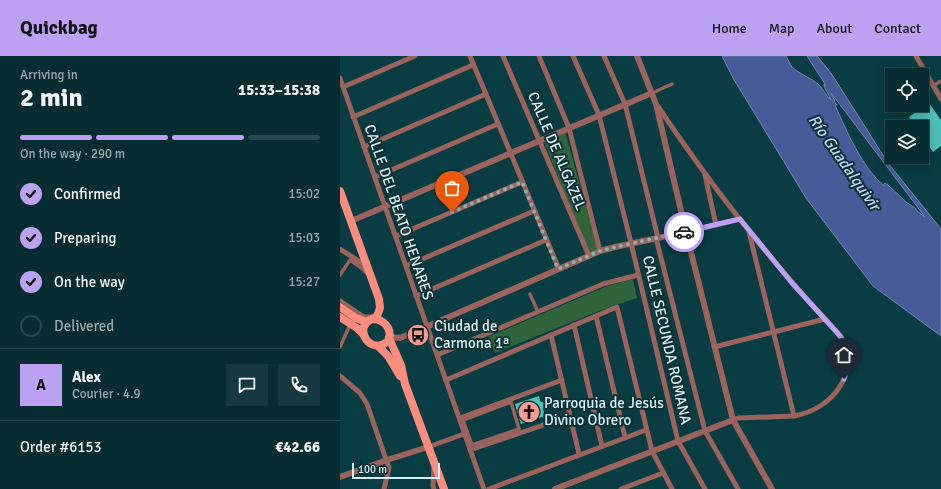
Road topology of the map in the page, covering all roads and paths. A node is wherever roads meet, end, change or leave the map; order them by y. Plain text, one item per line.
1 (416, 56) edge
2 (470, 56) edge
3 (503, 56) edge
4 (539, 56) edge
5 (573, 56) edge
6 (604, 56) edge
7 (637, 56) edge
8 (916, 56) edge
9 (473, 65) junction
10 (340, 78) edge
11 (941, 82) edge
12 (672, 84) dead end
13 (933, 86) junction
14 (343, 87) junction
15 (652, 93) junction
16 (486, 94) junction
17 (941, 99) edge
18 (625, 104) junction
19 (656, 104) junction
20 (599, 116) junction
21 (353, 117) junction
22 (498, 124) junction
23 (569, 128) junction
24 (675, 132) junction
25 (664, 137) junction
26 (540, 140) junction
27 (364, 147) junction
28 (510, 153) junction
29 (705, 172) junction
30 (375, 177) junction
31 (522, 182) junction
32 (340, 191) edge
33 (385, 206) junction
34 (534, 211) junction
35 (740, 219) junction
36 (351, 221) junction
37 (716, 225) junction
38 (748, 229) junction
39 (686, 232) junction
40 (396, 236) junction
41 (657, 238) junction
42 (546, 240) junction
43 (631, 243) junction
44 (340, 249) edge
45 (600, 251) junction
46 (589, 256) junction
47 (406, 266) junction
48 (368, 267) junction
49 (558, 269) junction
50 (340, 275) edge
51 (638, 275) junction
52 (530, 294) dead end
53 (416, 296) junction
54 (340, 300) edge
55 (340, 307) edge
56 (538, 312) junction
57 (596, 316) junction
58 (340, 317) edge
59 (376, 319) junction
60 (825, 319) junction
61 (366, 322) junction
62 (574, 325) junction
63 (349, 327) dead end
64 (426, 327) junction
65 (774, 332) junction
66 (364, 335) junction
67 (551, 335) junction
68 (389, 337) junction
69 (378, 346) junction
70 (340, 347) edge
71 (714, 347) junction
72 (437, 356) junction
73 (340, 376) edge
74 (446, 380) junction
75 (562, 380) junction
76 (405, 384) junction
77 (570, 416) junction
78 (794, 416) junction
79 (460, 418) junction
80 (733, 420) junction
81 (519, 429) joint
82 (646, 430) junction
83 (705, 431) junction
84 (464, 434) junction
85 (625, 438) junction
86 (678, 441) junction
87 (602, 446) junction
88 (428, 447) junction
89 (470, 450) junction
90 (652, 451) junction
91 (579, 454) junction
92 (387, 460) junction
93 (434, 462) junction
94 (663, 473) junction
95 (340, 477) edge
96 (384, 489) edge
97 (434, 489) edge
98 (444, 489) edge
99 (484, 489) edge
100 (489, 489) edge
101 (555, 489) edge
102 (621, 489) edge
103 (672, 489) edge
104 (705, 489) edge
105 (738, 489) edge
106 (772, 489) edge

1 - 14 street
2 - 9 street
3 - 26 street, CALLE DE ALGAZEL
4 - 23 street
5 - 20 street, CALLE SECUNDA ROMANA
6 - 18 street
7 - 15 street
8 - 13 street
9 - 16 street
9 - 21 street
10 - 14 street, CALLE DEL BEATO HENARES
11 - 13 street
12 - 15 street
13 - 17 street
14 - 21 street, CALLE DEL BEATO HENARES
15 - 18 street
15 - 19 street
16 - 22 street
16 - 27 street
18 - 20 street
18 - 41 street
19 - 24 street
19 - 25 street
20 - 23 street
20 - 43 street, CALLE SECUNDA ROMANA
21 - 27 street, CALLE DEL BEATO HENARES
22 - 28 street
22 - 30 street
23 - 26 street
23 - 45 street
24 - 25 street
24 - 29 street
25 - 39 street
26 - 28 street
26 - 46 street, CALLE DE ALGAZEL
27 - 30 street, CALLE DEL BEATO HENARES
28 - 31 street
28 - 33 street
29 - 35 street
29 - 37 street
30 - 33 street, CALLE DEL BEATO HENARES
31 - 34 street
31 - 40 street
32 - 36 main road
33 - 36 street
33 - 40 street, CALLE DEL BEATO HENARES
34 - 42 street
34 - 47 street
35 - 37 street
35 - 38 street
36 - 48 main road
37 - 39 street
38 - 60 street
38 - 65 street
39 - 41 street
39 - 71 street
40 - 47 street, CALLE DEL BEATO HENARES
41 - 43 street
41 - 83 street
42 - 49 street
42 - 53 street
43 - 45 street
43 - 51 street, CALLE SECUNDA ROMANA
44 - 48 street
45 - 46 street
46 - 49 street
47 - 53 street, CALLE DEL BEATO HENARES
48 - 59 main road
49 - 64 street
50 - 54 street
51 - 56 street
51 - 86 street, CALLE SECUNDA ROMANA
52 - 56 street
53 - 64 street, CALLE DEL BEATO HENARES
55 - 61 main road
56 - 72 street
57 - 62 street
57 - 82 street
57 - 85 street
58 - 66 main road
59 - 61 main road
59 - 68 main road
60 - 65 street
60 - 78 street
61 - 66 main road
62 - 67 street
62 - 87 street
63 - 70 street
64 - 68 street
64 - 72 street, CALLE DEL BEATO HENARES
65 - 71 street
65 - 78 street
66 - 69 main road
67 - 74 street
67 - 75 street
68 - 69 main road
68 - 76 main road
69 - 76 main road
71 - 80 street
72 - 74 street, CALLE DEL BEATO HENARES
73 - 92 street
74 - 79 street, CALLE DEL BEATO HENARES
75 - 77 street
75 - 79 street
76 - 88 main road
77 - 89 street
77 - 91 street
78 - 80 street
79 - 84 street, CALLE DEL BEATO HENARES
80 - 83 street
80 - 106 street
81 - 81 street
82 - 85 street
82 - 90 street
83 - 86 street
83 - 105 street
84 - 88 street
84 - 89 street, CALLE DEL BEATO HENARES
85 - 87 street
86 - 90 street
86 - 104 street, CALLE SECUNDA ROMANA
87 - 91 street
88 - 92 street
88 - 93 main road
89 - 99 street, CALLE DEL BEATO HENARES
90 - 94 street
90 - 101 street
91 - 100 street
92 - 95 street
92 - 96 street
93 - 97 street
93 - 98 main road
94 - 102 street
94 - 103 street

